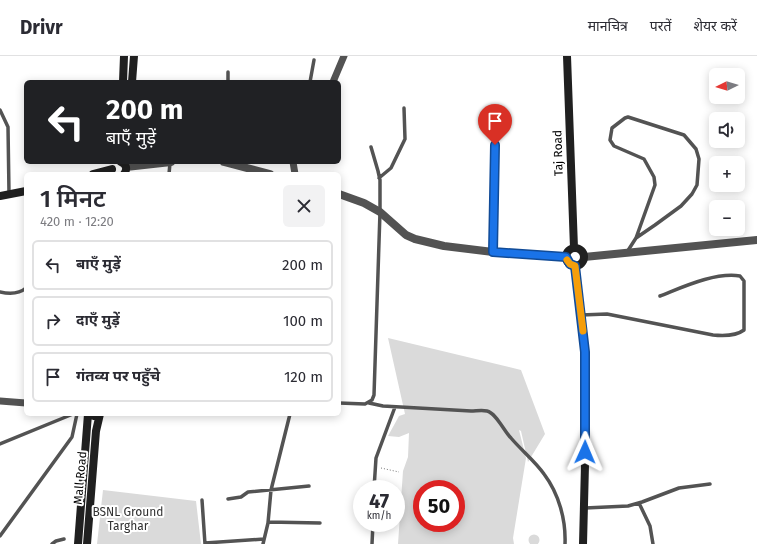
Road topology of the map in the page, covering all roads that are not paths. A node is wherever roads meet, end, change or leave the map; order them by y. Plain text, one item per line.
1 (124, 56) edge
2 (134, 56) edge
3 (344, 56) edge
4 (567, 56) edge
5 (314, 60) dead end
6 (228, 72) dead end
7 (122, 80) edge
8 (132, 80) edge
9 (228, 80) edge
10 (310, 80) edge
11 (334, 80) edge
12 (404, 108) dead end
13 (0, 110) edge
14 (496, 115) dead end
15 (371, 147) dead end
16 (150, 164) edge
17 (232, 164) edge
18 (120, 167) edge
19 (101, 172) edge
20 (262, 172) edge
21 (379, 178) junction
22 (24, 191) edge
23 (9, 194) junction
24 (341, 195) edge
25 (0, 196) edge
26 (380, 212) junction
27 (636, 238) junction
28 (757, 240) edge
29 (574, 248) junction
30 (493, 252) junction
31 (627, 252) junction
32 (566, 257) junction
33 (584, 257) junction
34 (575, 266) junction
35 (24, 290) edge
36 (0, 292) edge
37 (660, 296) dead end
38 (581, 314) junction
39 (0, 401) edge
40 (24, 403) edge
41 (341, 403) edge
42 (368, 403) junction
43 (395, 407) junction
44 (68, 416) edge
45 (77, 416) edge
46 (88, 416) edge
47 (100, 416) edge
48 (290, 416) edge
49 (0, 444) edge
50 (374, 480) edge
51 (710, 484) dead end
52 (309, 486) dead end
53 (272, 490) junction
54 (228, 499) dead end
55 (202, 500) dead end
56 (639, 503) junction
57 (585, 508) junction
58 (268, 522) junction
59 (320, 522) dead end
60 (373, 532) edge
61 (0, 536) edge
62 (64, 539) dead end
63 (264, 539) junction
64 (205, 543) edge
65 (52, 544) edge
66 (78, 544) edge
67 (87, 544) edge
68 (263, 544) edge
69 (372, 544) edge
70 (565, 544) edge
71 (583, 544) edge
72 (652, 544) edge

1 - 7 main road
2 - 8 main road
3 - 11 street
4 - 29 main road, Taj Road
5 - 10 lane
6 - 9 lane
12 - 21 lane
13 - 23 lane
14 - 30 lane
15 - 21 lane
16 - 18 street
17 - 20 street
18 - 19 main road
21 - 26 lane
22 - 23 main road
23 - 25 main road
24 - 26 street
26 - 30 street
26 - 42 lane
27 - 27 lane
27 - 31 lane
28 - 31 street
29 - 32 main road
29 - 33 main road
30 - 32 street
31 - 33 street
32 - 34 main road
33 - 34 main road
34 - 38 main road
35 - 36 lane
37 - 38 lane
38 - 57 main road
39 - 40 street
41 - 42 lane
42 - 43 lane
43 - 50 lane
43 - 70 lane
44 - 49 lane
45 - 61 lane
46 - 66 main road, Mall Road
47 - 67 main road, Mall Road
48 - 53 lane
51 - 56 lane
52 - 53 lane
53 - 54 lane
53 - 58 lane
55 - 64 lane
56 - 57 lane
56 - 72 lane
57 - 71 main road
58 - 59 lane
58 - 63 lane
60 - 69 lane
62 - 65 lane
63 - 64 lane
63 - 68 lane

